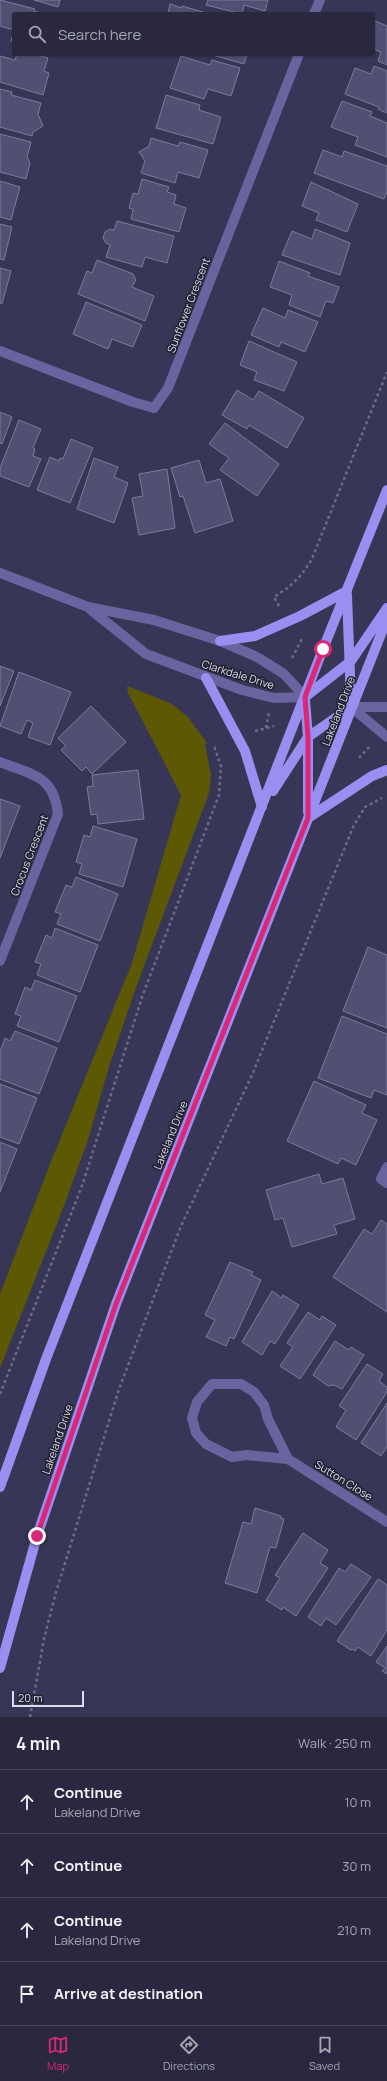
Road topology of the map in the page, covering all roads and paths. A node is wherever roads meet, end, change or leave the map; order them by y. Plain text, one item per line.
1 (320, 0) edge
2 (315, 12) edge
3 (298, 56) edge
4 (0, 351) edge
5 (387, 372) edge
6 (387, 490) edge
7 (0, 573) edge
8 (347, 591) junction
9 (88, 607) junction
10 (387, 608) edge
11 (281, 612) dead end
12 (387, 619) edge
13 (296, 636) dead end
14 (302, 639) junction
15 (220, 641) junction
16 (306, 641) dead end
17 (351, 661) junction
18 (289, 662) dead end
19 (206, 678) junction
20 (305, 697) junction
21 (351, 706) junction
22 (387, 707) edge
23 (270, 709) dead end
24 (276, 726) dead end
25 (266, 728) junction
26 (255, 731) dead end
27 (308, 737) junction
28 (387, 737) edge
29 (375, 740) dead end
30 (216, 746) dead end
31 (356, 755) dead end
32 (359, 758) junction
33 (363, 761) dead end
34 (0, 762) edge
35 (387, 770) edge
36 (382, 798) dead end
37 (262, 808) junction
38 (308, 818) junction
39 (0, 961) edge
40 (387, 1167) edge
41 (387, 1183) edge
42 (0, 1394) edge
43 (288, 1459) junction
44 (0, 1487) edge
45 (387, 1522) edge
46 (0, 1668) edge
47 (30, 1717) edge

1 - 2 street
3 - 4 street, Sunflower Crescent
5 - 11 path
6 - 8 main road
7 - 9 street, Clarkdale Drive
8 - 15 main road
8 - 17 main road
8 - 20 main road
9 - 15 street, Clarkdale Drive
9 - 19 street, Clarkdale Drive
10 - 17 main road
12 - 21 main road, Lakeland Drive
13 - 14 path
14 - 16 path
14 - 18 path
15 - 20 street, Clarkdale Drive
17 - 20 main road
17 - 21 main road
19 - 20 street, Clarkdale Drive
19 - 37 main road
20 - 27 main road
20 - 37 main road
21 - 22 street
21 - 27 main road
21 - 28 street
21 - 38 main road, Lakeland Drive
23 - 25 path
24 - 25 path
25 - 26 path
27 - 37 main road
27 - 38 main road
29 - 32 path
30 - 42 path
31 - 32 path
32 - 33 path
34 - 39 street, Crocus Crescent
35 - 38 main road
36 - 47 path
37 - 44 main road
38 - 46 main road, Lakeland Drive
40 - 41 street
43 - 43 street, Sutton Close
43 - 45 street, Sutton Close

